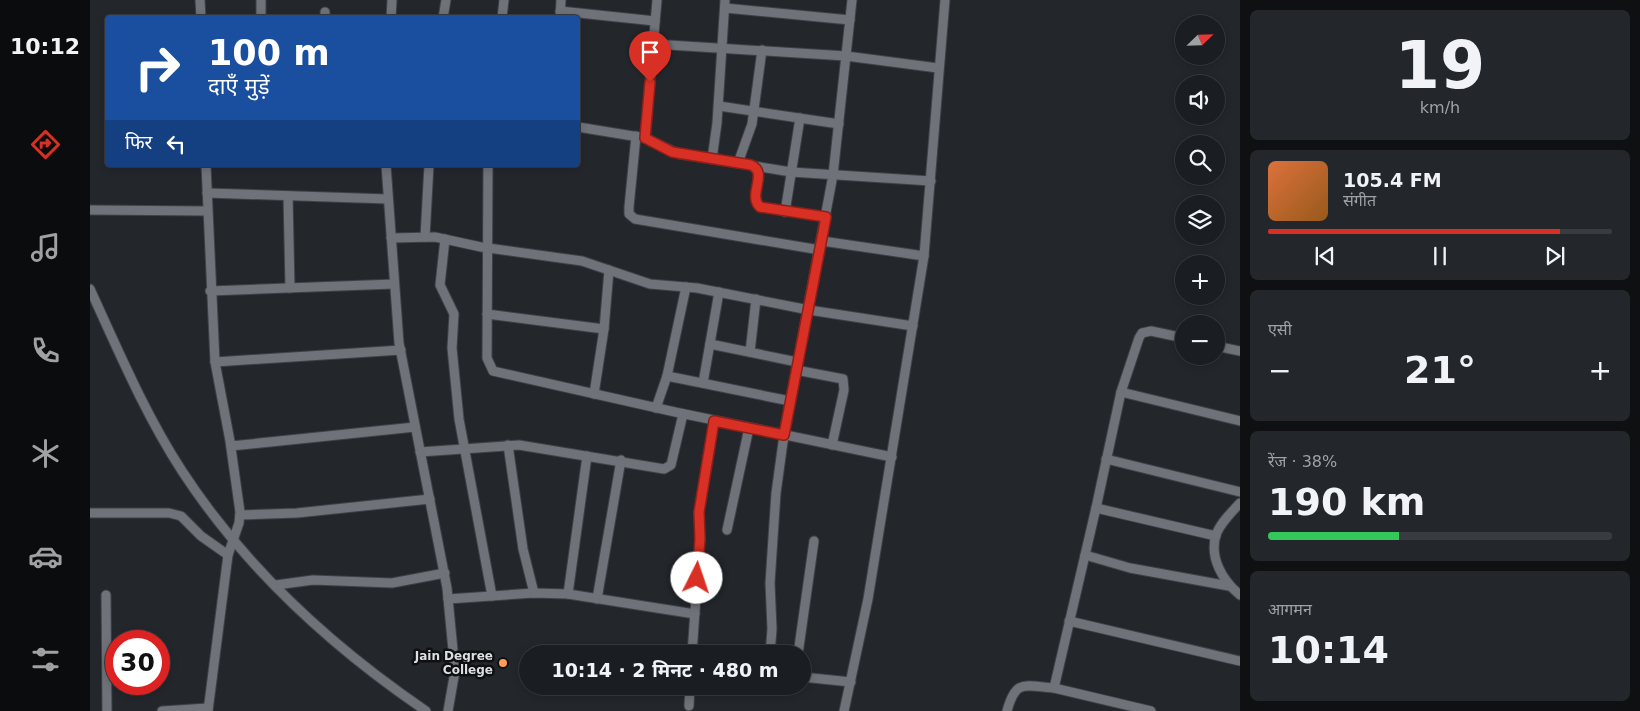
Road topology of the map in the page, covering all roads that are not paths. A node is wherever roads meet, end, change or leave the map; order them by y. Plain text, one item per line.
1 (200, 0) edge
2 (261, 0) edge
3 (392, 0) edge
4 (446, 0) edge
5 (504, 0) edge
6 (562, 0) edge
7 (657, 0) edge
8 (852, 0) edge
9 (945, 0) edge
10 (725, 4) edge
11 (560, 14) edge
12 (201, 15) edge
13 (260, 15) edge
14 (391, 15) edge
15 (444, 15) edge
16 (502, 15) edge
17 (574, 15) edge
18 (580, 15) edge
19 (850, 20) junction
20 (655, 21) junction
21 (653, 44) junction
22 (722, 49) junction
23 (762, 50) junction
24 (846, 56) junction
25 (938, 68) junction
26 (718, 106) junction
27 (755, 111) junction
28 (800, 118) junction
29 (839, 124) junction
30 (580, 128) edge
31 (641, 137) junction
32 (712, 159) junction
33 (738, 163) junction
34 (754, 166) junction
35 (206, 167) edge
36 (386, 167) edge
37 (428, 167) edge
38 (488, 167) edge
39 (791, 172) junction
40 (833, 175) junction
41 (931, 182) junction
42 (207, 194) junction
43 (288, 196) junction
44 (388, 200) junction
45 (90, 210) edge
46 (207, 211) junction
47 (785, 212) junction
48 (826, 217) junction
49 (425, 237) junction
50 (391, 238) junction
51 (444, 239) junction
52 (821, 245) junction
53 (486, 247) junction
54 (924, 256) junction
55 (609, 270) junction
56 (394, 284) junction
57 (686, 287) junction
58 (290, 288) junction
59 (90, 289) edge
60 (210, 291) junction
61 (720, 292) junction
62 (756, 299) junction
63 (809, 310) junction
64 (486, 314) junction
65 (913, 326) junction
66 (604, 329) junction
67 (1175, 336) edge
68 (710, 344) junction
69 (1225, 348) edge
70 (401, 350) junction
71 (1240, 351) edge
72 (750, 352) junction
73 (215, 362) junction
74 (796, 366) junction
75 (667, 376) junction
76 (703, 384) junction
77 (1121, 392) junction
78 (594, 394) junction
79 (790, 401) junction
80 (656, 408) junction
81 (683, 414) junction
82 (714, 421) junction
83 (1240, 421) edge
84 (416, 427) junction
85 (749, 428) junction
86 (784, 435) junction
87 (508, 445) junction
88 (832, 445) junction
89 (231, 446) junction
90 (465, 449) junction
91 (420, 452) junction
92 (587, 456) junction
93 (892, 457) junction
94 (1106, 459) junction
95 (621, 460) junction
96 (1240, 492) edge
97 (430, 499) junction
98 (1240, 503) edge
99 (1096, 508) junction
100 (90, 513) edge
101 (240, 515) junction
102 (727, 530) dead end
103 (1216, 536) junction
104 (233, 540) junction
105 (814, 541) dead end
106 (228, 555) junction
107 (1085, 555) junction
108 (445, 573) junction
109 (276, 585) junction
110 (1229, 586) junction
111 (534, 593) junction
112 (568, 594) junction
113 (106, 595) dead end
114 (1240, 595) edge
115 (492, 596) junction
116 (598, 598) junction
117 (448, 599) junction
118 (695, 614) junction
119 (1070, 622) junction
120 (693, 645) edge
121 (771, 645) edge
122 (799, 645) edge
123 (1240, 661) edge
124 (811, 678) edge
125 (851, 682) junction
126 (1054, 688) junction
127 (690, 695) edge
128 (689, 706) dead end
129 (208, 709) edge
130 (107, 711) edge
131 (162, 711) edge
132 (426, 711) edge
133 (448, 711) edge
134 (844, 711) edge
135 (1007, 711) edge
136 (1151, 711) edge

1 - 12 street
2 - 13 street
3 - 14 street
4 - 15 street
5 - 16 street
6 - 11 street
7 - 20 street
8 - 19 street
9 - 25 street
10 - 19 street
10 - 22 street
11 - 17 street
18 - 20 street
19 - 24 street
20 - 21 street
21 - 22 street
21 - 31 street
22 - 23 street
22 - 26 street
23 - 24 street
23 - 27 street
24 - 25 street
24 - 29 street
25 - 41 street
26 - 27 street
26 - 32 street
27 - 28 street
27 - 33 street
28 - 29 street
28 - 39 street
29 - 40 street
30 - 31 street
31 - 32 street
31 - 52 street
32 - 33 street
33 - 34 street
34 - 39 street
34 - 47 street
35 - 42 street
36 - 44 street
37 - 49 street
38 - 53 street
39 - 40 street
39 - 47 street
40 - 41 street
40 - 48 street
41 - 54 street
42 - 43 street
42 - 46 street
43 - 44 street
43 - 58 street
44 - 50 street
45 - 46 street
46 - 60 street
47 - 48 street
48 - 52 street
49 - 50 street
49 - 51 street
50 - 56 street
51 - 53 street
51 - 90 street
52 - 54 street
52 - 63 street
53 - 55 street
53 - 64 street
54 - 65 street
55 - 57 street
55 - 66 street
56 - 58 street
56 - 70 street
57 - 61 street
57 - 75 street
58 - 60 street
59 - 104 street
60 - 73 street
61 - 62 street
61 - 68 street
62 - 63 street
62 - 72 street
63 - 65 street
63 - 74 street
64 - 66 street
64 - 78 street
65 - 93 street
66 - 78 street
67 - 77 street
68 - 72 street
68 - 76 street
69 - 71 street
70 - 73 street
70 - 84 street
72 - 74 street
73 - 89 street
74 - 79 street
74 - 88 street
75 - 76 street
75 - 80 street
76 - 79 street
77 - 83 street
77 - 94 street
78 - 80 street
79 - 86 street
80 - 81 street
81 - 82 street
81 - 95 street
82 - 85 street
82 - 118 street
84 - 89 street
84 - 91 street
85 - 86 street
85 - 102 street
86 - 88 street
86 - 121 street
87 - 90 street
87 - 92 street
87 - 111 street
88 - 93 street
89 - 101 street
90 - 91 street
90 - 115 street
91 - 97 street
92 - 95 street
92 - 112 street
93 - 125 street
94 - 96 street
94 - 99 street
95 - 116 street
97 - 101 street
97 - 108 street
98 - 103 street
99 - 103 street
99 - 107 street
100 - 106 street
101 - 104 street
103 - 110 street
104 - 106 street
104 - 109 street
105 - 122 street
106 - 129 street
107 - 110 street
107 - 119 street
108 - 109 street
108 - 117 street
109 - 132 street
110 - 114 street
111 - 112 street
111 - 115 street
112 - 116 street
113 - 130 street
115 - 117 street
116 - 118 street
117 - 133 street
118 - 120 street
119 - 123 street
119 - 126 street
124 - 125 street
125 - 134 street
126 - 135 street
126 - 136 street
127 - 128 street
129 - 131 street

